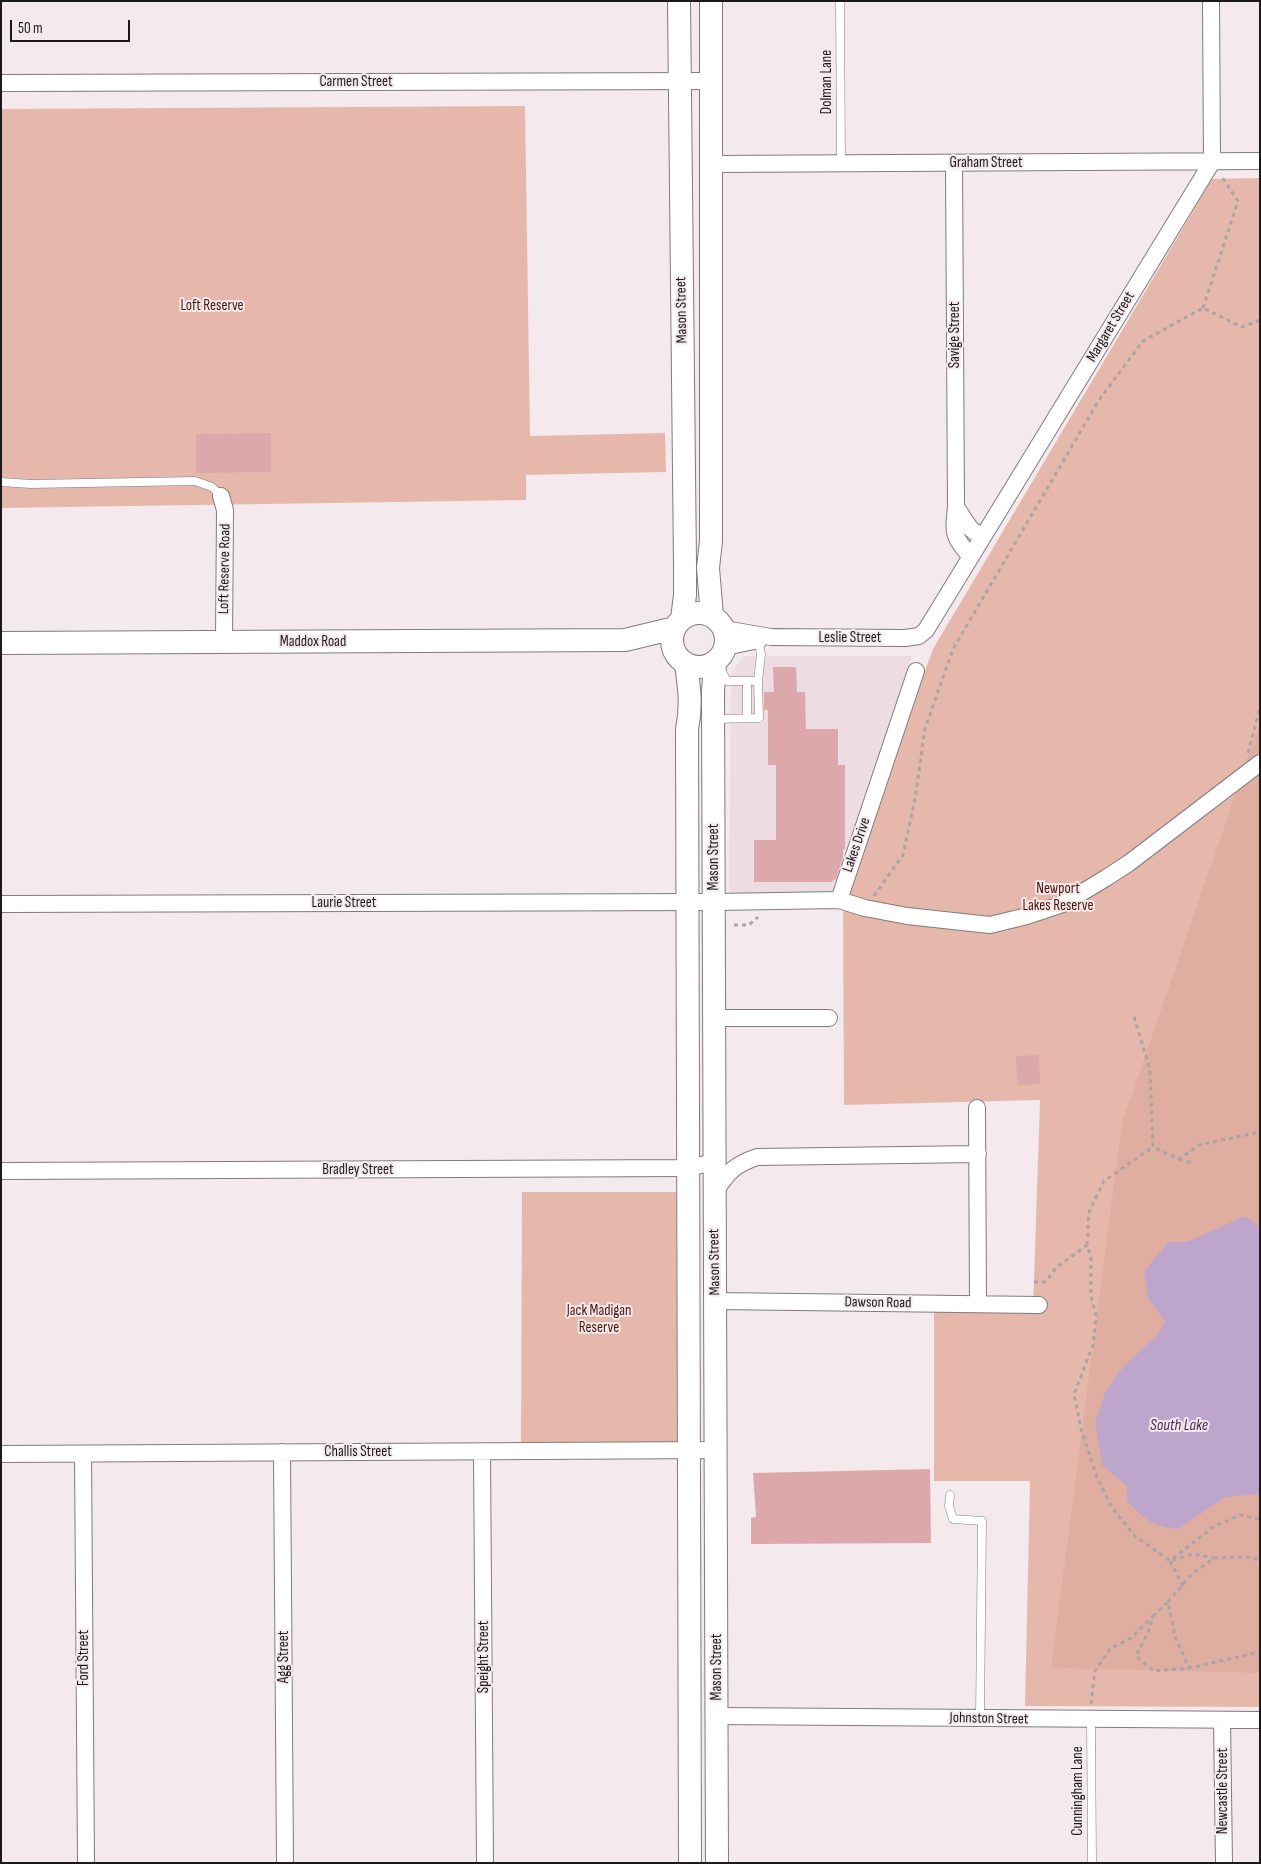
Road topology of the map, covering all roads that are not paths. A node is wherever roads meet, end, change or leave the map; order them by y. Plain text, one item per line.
1 (679, 1) edge
2 (711, 1) edge
3 (840, 1) edge
4 (1211, 1) edge
5 (680, 80) junction
6 (712, 81) junction
7 (1, 83) edge
8 (1260, 161) edge
9 (1212, 162) junction
10 (954, 163) junction
11 (712, 164) junction
12 (841, 164) junction
13 (1, 482) edge
14 (222, 496) joint
15 (956, 507) junction
16 (982, 538) junction
17 (971, 557) junction
18 (678, 623) junction
19 (926, 630) joint
20 (762, 638) junction
21 (625, 640) junction
22 (224, 642) junction
23 (1, 643) edge
24 (718, 643) junction
25 (680, 658) junction
26 (916, 671) dead end
27 (747, 680) junction
28 (758, 680) junction
29 (747, 718) junction
30 (713, 719) junction
31 (1260, 763) edge
32 (839, 900) junction
33 (686, 901) junction
34 (714, 902) junction
35 (1, 904) edge
36 (714, 1018) junction
37 (829, 1018) dead end
38 (977, 1108) dead end
39 (978, 1154) junction
40 (714, 1162) junction
41 (688, 1168) junction
42 (1, 1171) edge
43 (714, 1193) junction
44 (716, 1301) junction
45 (978, 1304) junction
46 (1039, 1305) dead end
47 (715, 1450) junction
48 (688, 1451) junction
49 (282, 1452) junction
50 (482, 1452) junction
51 (1, 1454) edge
52 (83, 1454) junction
53 (950, 1495) dead end
54 (717, 1716) junction
55 (980, 1719) junction
56 (1091, 1720) junction
57 (1222, 1720) junction
58 (1260, 1720) edge
59 (86, 1863) edge
60 (285, 1863) edge
61 (485, 1863) edge
62 (690, 1863) edge
63 (717, 1863) edge
64 (1092, 1863) edge
65 (1224, 1863) edge

1 - 5 street, Mason Street
2 - 6 street, Mason Street
3 - 12 lane, Dolman Lane
4 - 9 street
5 - 6 street, Carmen Street
5 - 7 street, Carmen Street
5 - 18 street, Mason Street
6 - 11 street, Mason Street
8 - 9 street, Graham Street
9 - 10 street, Graham Street
9 - 16 street, Margaret Street
10 - 12 street, Graham Street
10 - 15 street, Savige Street
11 - 12 street, Graham Street
11 - 24 street, Mason Street
13 - 14 lane
14 - 22 street, Loft Reserve Road
15 - 16 street
15 - 17 street, Savige Street
16 - 17 street, Margaret Street
17 - 19 street, Margaret Street
18 - 21 street, Maddox Road
18 - 24 street
18 - 25 street
19 - 20 street, Leslie Street
20 - 24 street, Leslie Street
20 - 28 lane
21 - 22 street, Maddox Road
21 - 25 street, Maddox Road
22 - 23 street, Maddox Road
24 - 25 street
24 - 27 lane
24 - 30 street, Mason Street
25 - 33 street, Mason Street
26 - 32 street, Lakes Drive
27 - 28 lane
27 - 29 lane
28 - 29 lane
29 - 30 lane
30 - 34 street, Mason Street
31 - 32 street
32 - 34 street
33 - 34 street, Laurie Street
33 - 35 street, Laurie Street
33 - 41 street, Mason Street
34 - 36 street, Mason Street
36 - 37 street
36 - 40 street, Mason Street
38 - 39 street
39 - 43 street
39 - 45 street
40 - 41 street, Bradley Street
40 - 43 street, Mason Street
41 - 42 street, Bradley Street
41 - 48 street, Mason Street
43 - 44 street, Mason Street
44 - 45 street, Dawson Road
44 - 47 street, Mason Street
45 - 46 street, Dawson Road
47 - 48 street, Challis Street
47 - 54 street, Mason Street
48 - 50 street, Challis Street
48 - 62 street, Mason Street
49 - 50 street, Challis Street
49 - 52 street, Challis Street
49 - 60 street, Agg Street
50 - 61 street, Speight Street
51 - 52 street, Challis Street
52 - 59 street, Ford Street
53 - 55 lane
54 - 55 street, Johnston Street
54 - 63 street, Mason Street
55 - 56 street, Johnston Street
56 - 57 street, Johnston Street
56 - 64 lane, Cunningham Lane
57 - 58 street, Johnston Street
57 - 65 street, Newcastle Street

